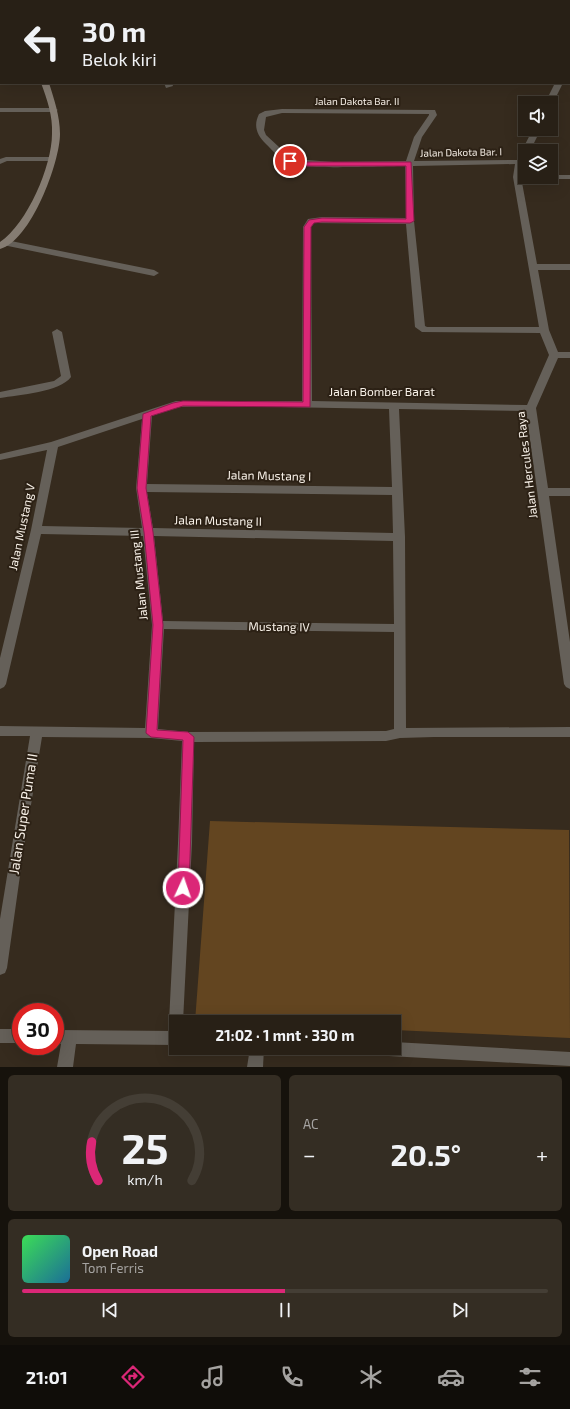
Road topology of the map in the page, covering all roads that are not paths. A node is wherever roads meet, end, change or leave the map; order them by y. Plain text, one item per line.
1 (45, 84) edge
2 (558, 84) edge
3 (552, 96) edge
4 (0, 110) edge
5 (54, 110) junction
6 (282, 111) joint
7 (51, 159) junction
8 (0, 162) edge
9 (518, 162) edge
10 (409, 164) junction
11 (558, 177) edge
12 (570, 177) edge
13 (522, 184) edge
14 (410, 221) junction
15 (3, 244) edge
16 (570, 266) edge
17 (533, 267) junction
18 (154, 273) dead end
19 (544, 330) junction
20 (58, 332) dead end
21 (554, 355) junction
22 (570, 355) edge
23 (0, 395) edge
24 (307, 405) junction
25 (394, 405) junction
26 (531, 408) junction
27 (147, 414) junction
28 (53, 446) junction
29 (0, 457) edge
30 (141, 488) junction
31 (397, 491) junction
32 (542, 492) junction
33 (570, 492) edge
34 (36, 530) junction
35 (148, 532) junction
36 (399, 537) junction
37 (158, 625) junction
38 (400, 628) junction
39 (0, 684) edge
40 (570, 684) edge
41 (0, 731) edge
42 (37, 732) junction
43 (570, 732) edge
44 (151, 733) junction
45 (400, 733) junction
46 (188, 737) junction
47 (0, 968) edge
48 (176, 1015) edge
49 (0, 1036) edge
50 (12, 1036) edge
51 (64, 1037) edge
52 (169, 1038) edge
53 (401, 1050) edge
54 (64, 1055) edge
55 (256, 1055) edge
56 (570, 1059) edge
57 (65, 1067) edge
58 (255, 1067) edge

1 - 5 main road
2 - 3 street
4 - 5 street
5 - 7 main road
6 - 10 street, Jalan Dakota Bar. I
6 - 10 street, Jalan Dakota Bar. II
7 - 8 street
7 - 15 main road
9 - 10 street, Jalan Dakota Bar. I
10 - 14 street
11 - 12 street
13 - 17 street
14 - 19 street
14 - 24 street
15 - 18 street
16 - 17 street
17 - 19 street
19 - 21 street
20 - 23 street
21 - 22 street
21 - 26 street, Jalan Hercules Raya
24 - 25 street, Jalan Bomber Barat
24 - 27 street, Jalan Bomber Barat
25 - 26 street, Jalan Bomber Barat
25 - 31 street
26 - 32 street, Jalan Hercules Raya
27 - 28 street, Jalan Bomber Barat
27 - 30 street, Jalan Mustang III
28 - 29 street, Jalan Bomber Barat
28 - 34 street, Jalan Mustang V
30 - 31 street, Jalan Mustang I
30 - 35 street, Jalan Mustang III
31 - 36 street
32 - 33 street
32 - 40 street, Jalan Hercules Raya
34 - 35 street, Jalan Mustang II
34 - 39 street, Jalan Mustang V
35 - 36 street, Jalan Mustang II
35 - 37 street, Jalan Mustang III
36 - 38 street
37 - 38 street, Mustang IV
37 - 44 street, Jalan Mustang III
38 - 45 street
41 - 42 street
42 - 44 street
42 - 47 street, Jalan Super Puma II
43 - 45 street
44 - 46 street
45 - 46 street
46 - 48 street
49 - 50 street
51 - 52 street
53 - 56 street
54 - 57 street
55 - 58 street

